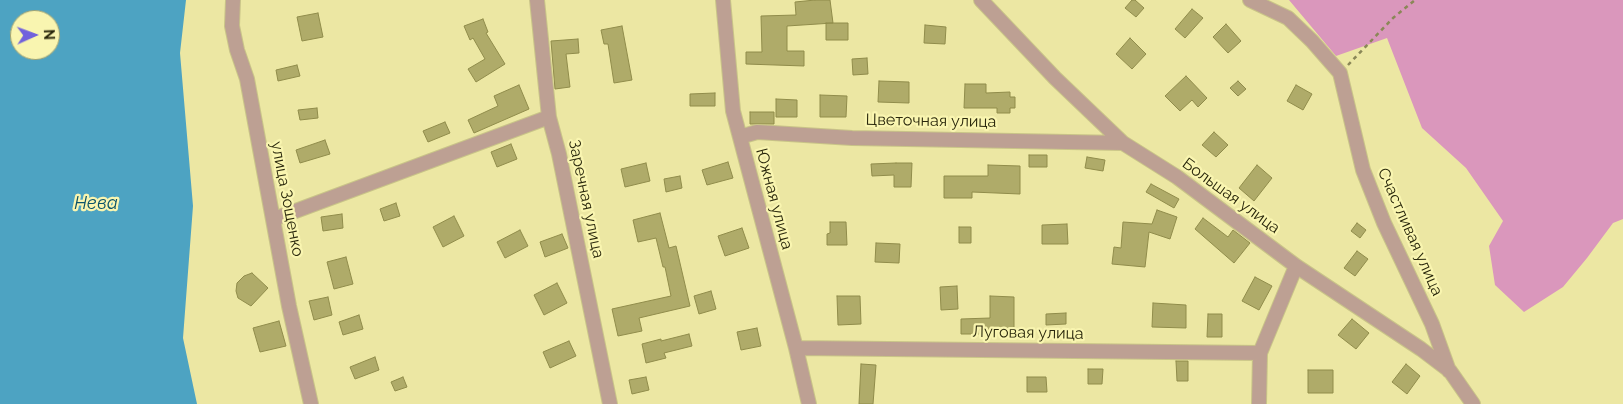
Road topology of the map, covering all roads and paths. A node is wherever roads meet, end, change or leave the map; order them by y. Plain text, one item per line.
1 (234, 0) edge
2 (537, 0) edge
3 (723, 0) edge
4 (981, 0) edge
5 (1250, 0) edge
6 (1416, 0) edge
7 (1340, 73) junction
8 (549, 117) junction
9 (740, 137) junction
10 (1123, 142) junction
11 (274, 219) junction
12 (1296, 266) junction
13 (796, 348) junction
14 (1260, 353) junction
15 (1450, 371) junction
16 (311, 404) edge
17 (610, 404) edge
18 (808, 404) edge
19 (1259, 404) edge
20 (1472, 404) edge

1 - 11 street, улица Зощенко
2 - 8 street, Заречная улица
3 - 9 street, Южная улица
4 - 10 street, Большая улица
5 - 7 street, Счастливая улица
6 - 7 path
7 - 15 street, Счастливая улица
8 - 11 street
8 - 17 street, Заречная улица
9 - 10 street, Цветочная улица
9 - 13 street, Южная улица
10 - 12 street, Большая улица
11 - 16 street, улица Зощенко
12 - 14 street
12 - 15 street, Большая улица
13 - 14 street, Луговая улица
13 - 18 street, Южная улица
14 - 19 street
15 - 20 street, Большая улица

